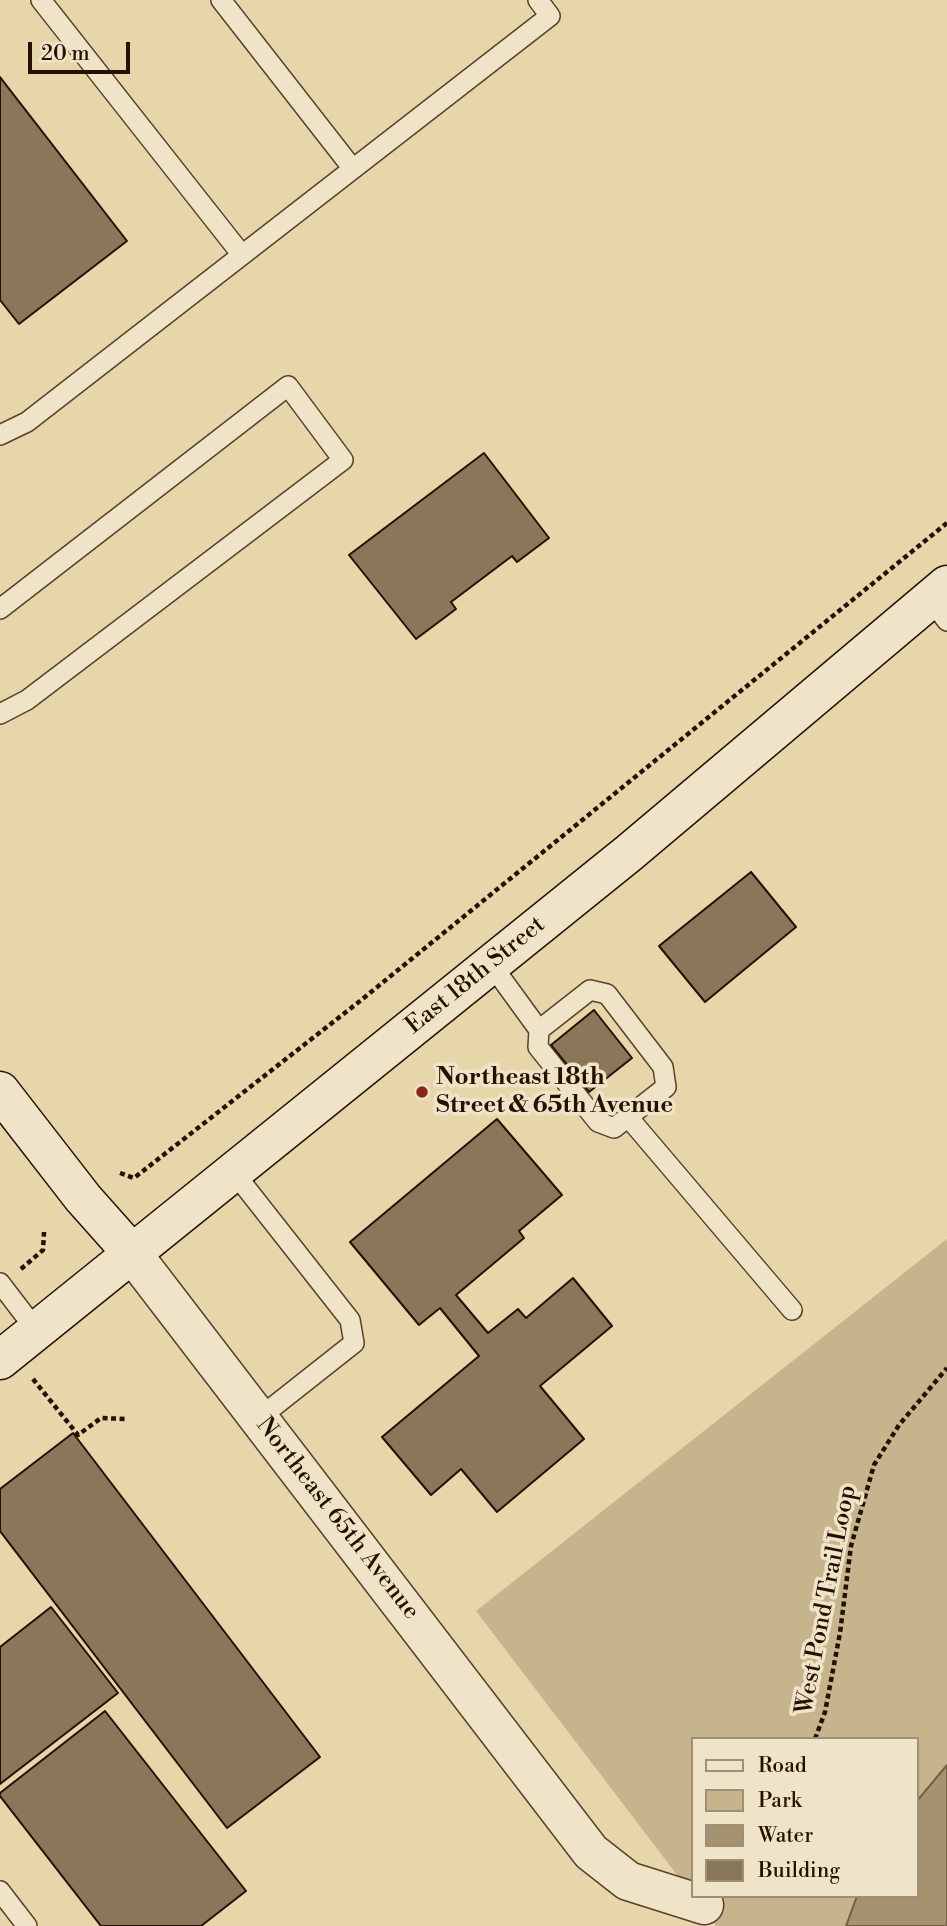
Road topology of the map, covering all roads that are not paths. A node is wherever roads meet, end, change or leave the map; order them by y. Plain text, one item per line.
1 (41, 0) edge
2 (221, 0) edge
3 (544, 8) edge
4 (353, 169) junction
5 (242, 255) junction
6 (0, 435) edge
7 (941, 602) edge
8 (0, 609) edge
9 (0, 714) edge
10 (491, 964) junction
11 (539, 1030) junction
12 (0, 1091) edge
13 (628, 1117) junction
14 (232, 1170) junction
15 (131, 1252) junction
16 (1, 1284) edge
17 (792, 1310) dead end
18 (16, 1347) edge
19 (259, 1418) junction
20 (0, 1891) edge
21 (704, 1905) dead end
22 (27, 1926) edge

1 - 5 lane
2 - 4 lane
3 - 4 lane
4 - 5 lane
5 - 6 lane
7 - 10 street, East 18th Street
8 - 9 lane
10 - 11 lane
10 - 14 street, East 18th Street
11 - 13 lane
11 - 13 lane
12 - 15 street, Northeast 65th Avenue
13 - 17 lane
14 - 15 street, East 18th Street
14 - 19 lane
15 - 18 street, East 18th Street
15 - 19 street, Northeast 65th Avenue
16 - 18 lane
19 - 21 street, Northeast 65th Avenue
20 - 22 lane

